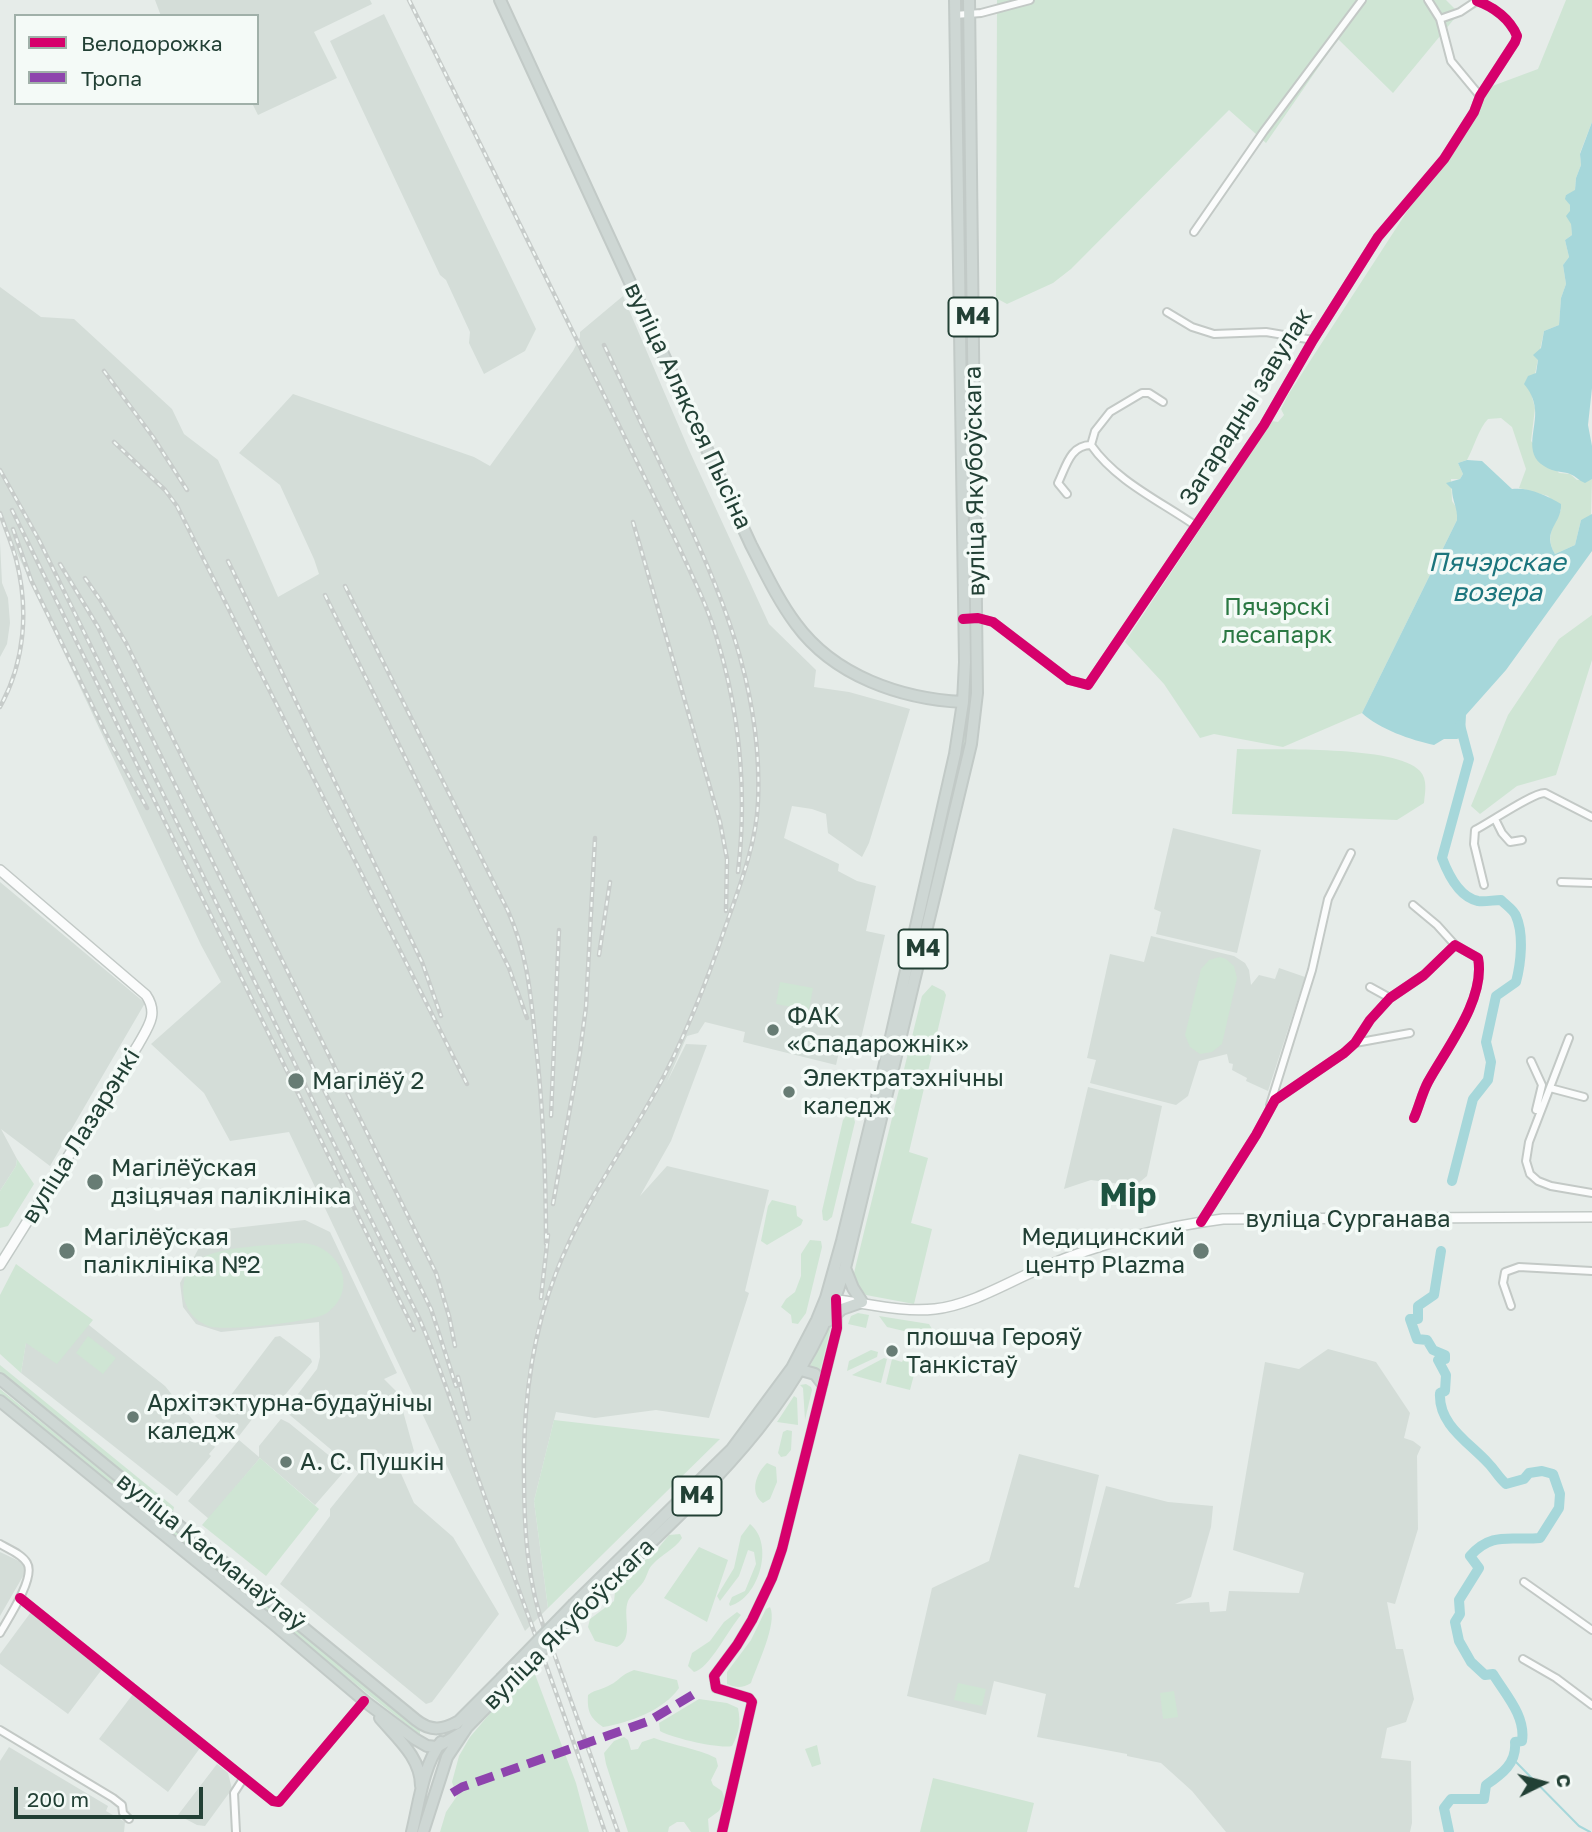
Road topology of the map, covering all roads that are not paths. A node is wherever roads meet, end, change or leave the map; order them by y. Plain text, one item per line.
1 (500, 0) edge
2 (955, 0) edge
3 (969, 0) edge
4 (1030, 0) edge
5 (1362, 0) edge
6 (1428, 0) edge
7 (1478, 1) edge
8 (955, 15) junction
9 (969, 15) junction
10 (1440, 19) junction
11 (1480, 96) junction
12 (1194, 232) dead end
13 (1167, 312) dead end
14 (1313, 340) junction
15 (1163, 402) dead end
16 (1091, 445) junction
17 (1067, 494) dead end
18 (1196, 526) junction
19 (978, 618) junction
20 (963, 619) junction
21 (963, 702) junction
22 (976, 702) junction
23 (1592, 817) edge
24 (1495, 819) junction
25 (1522, 840) dead end
26 (1351, 853) dead end
27 (0, 870) edge
28 (1561, 882) dead end
29 (1592, 883) edge
30 (1484, 885) dead end
31 (1413, 905) dead end
32 (1455, 945) junction
33 (1370, 986) dead end
34 (1390, 998) junction
35 (1410, 1033) dead end
36 (1569, 1038) dead end
37 (1355, 1043) junction
38 (1531, 1061) dead end
39 (1550, 1088) junction
40 (1584, 1097) dead end
41 (1269, 1110) junction
42 (1414, 1118) dead end
43 (1536, 1123) junction
44 (1592, 1194) edge
45 (1592, 1217) edge
46 (1201, 1222) junction
47 (0, 1265) edge
48 (845, 1268) junction
49 (1592, 1271) edge
50 (831, 1299) junction
51 (862, 1302) junction
52 (1511, 1306) dead end
53 (837, 1313) junction
54 (827, 1322) junction
55 (797, 1369) junction
56 (0, 1379) edge
57 (822, 1383) junction
58 (0, 1401) edge
59 (0, 1545) edge
60 (1524, 1582) dead end
61 (20, 1598) junction
62 (1592, 1630) edge
63 (0, 1633) edge
64 (1523, 1659) dead end
65 (365, 1702) junction
66 (1592, 1705) edge
67 (422, 1726) junction
68 (462, 1727) junction
69 (0, 1730) edge
70 (415, 1739) junction
71 (437, 1747) junction
72 (243, 1779) junction
73 (421, 1790) junction
74 (434, 1793) junction
75 (129, 1819) dead end
76 (236, 1832) edge
77 (412, 1832) edge
78 (423, 1832) edge
79 (722, 1832) edge

1 - 21 main road, вуліца Аляксея Пысіна
2 - 8 main road, вуліца Якубоўскага / М4
3 - 9 main road, вуліца Якубоўскага / М4
4 - 9 street
5 - 12 street
6 - 10 street
7 - 10 street
7 - 11 street, Загарадны завулак
8 - 9 street
8 - 20 main road, вуліца Якубоўскага / М4
9 - 19 main road, вуліца Якубоўскага / М4
10 - 11 street
11 - 14 street, Загарадны завулак
13 - 14 street
14 - 18 street, Загарадны завулак
15 - 16 street
16 - 17 street
16 - 18 street
18 - 19 street, Загарадны завулак
19 - 20 street
19 - 22 main road, вуліца Якубоўскага / М4
20 - 21 main road, вуліца Якубоўскага / М4
21 - 22 main road, вуліца Аляксея Пысіна
21 - 50 main road, вуліца Якубоўскага / М4
22 - 48 main road, вуліца Якубоўскага / М4
23 - 24 street
24 - 25 street
24 - 30 street
26 - 41 street
27 - 47 main road, вуліца Лазарэнкі
28 - 29 street
31 - 32 street
32 - 34 street
32 - 42 street
33 - 34 street
34 - 37 street
35 - 37 street
36 - 39 street
37 - 41 street
38 - 43 street
39 - 40 street
39 - 43 street
41 - 46 street
43 - 44 street
45 - 46 main road, вуліца Сурганава
46 - 51 main road, вуліца Сурганава
48 - 50 main road, вуліца Якубоўскага / М4
48 - 51 main road
49 - 52 street
50 - 51 main road, вуліца Сурганава
50 - 53 street
50 - 54 main road, вуліца Якубоўскага / М4
50 - 55 main road, вуліца Якубоўскага / М4
51 - 53 main road
53 - 54 main road
53 - 57 street
54 - 55 main road, вуліца Якубоўскага / М4
55 - 57 main road
55 - 68 main road, вуліца Якубоўскага / М4, bridge
56 - 67 main road, вуліца Касманаўтаў
57 - 79 street
58 - 65 main road, вуліца Касманаўтаў
59 - 61 street
60 - 62 street
61 - 63 street
61 - 72 street
64 - 66 street
65 - 70 main road, вуліца Касманаўтаў
65 - 72 street
65 - 73 main road, вуліца Касманаўтаў
67 - 68 main road
67 - 70 main road
67 - 71 main road, вуліца Касманаўтаў
68 - 71 main road, М4
68 - 74 main road, М4
69 - 75 street
70 - 71 main road, вуліца Касманаўтаў
71 - 73 main road, М4
71 - 74 main road
72 - 76 street
73 - 77 main road, М4
74 - 78 main road, М4

